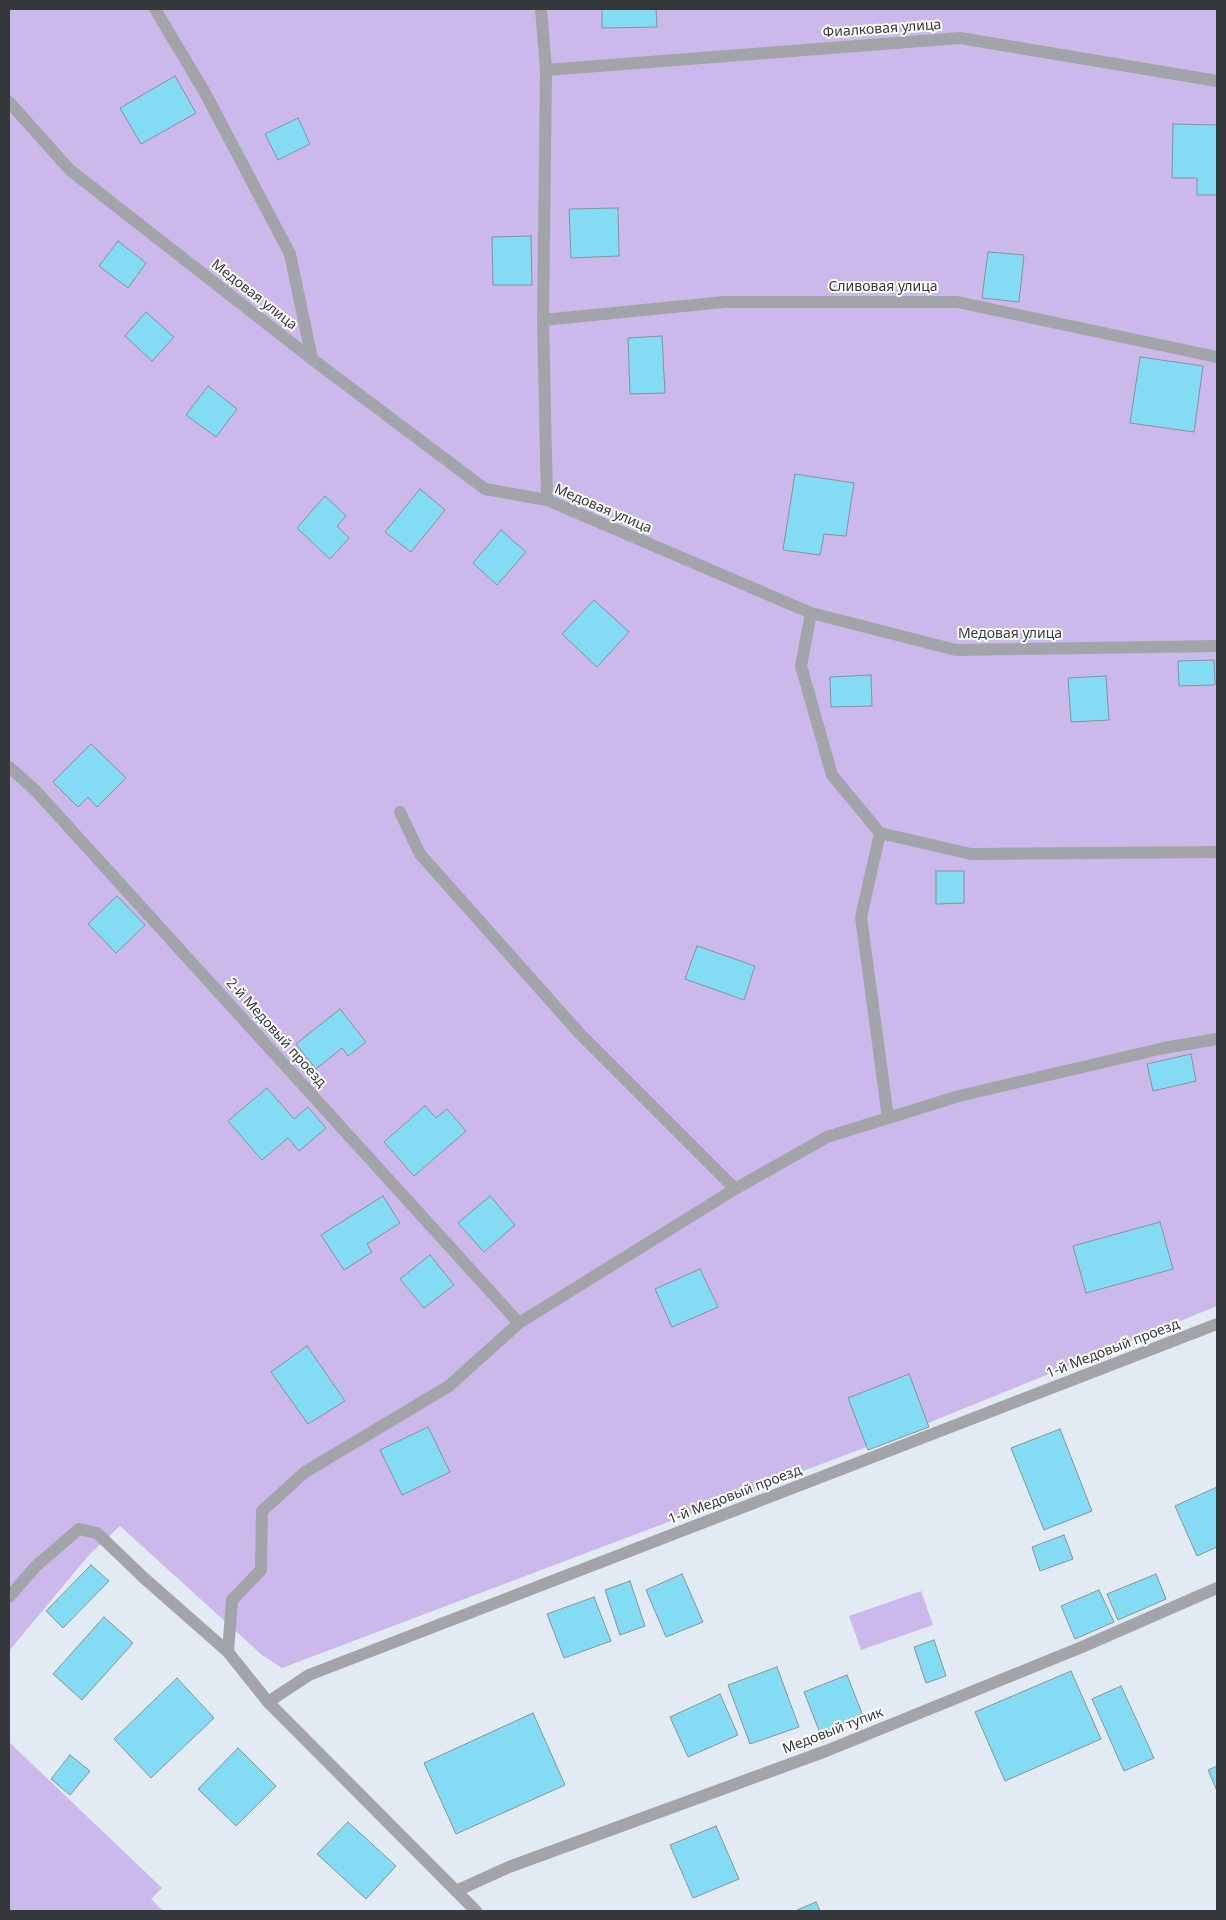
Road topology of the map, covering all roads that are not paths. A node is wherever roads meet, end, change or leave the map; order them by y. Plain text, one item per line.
1 (155, 9) edge
2 (541, 9) edge
3 (546, 70) junction
4 (1217, 81) edge
5 (9, 102) edge
6 (543, 320) junction
7 (1217, 357) edge
8 (312, 359) junction
9 (546, 500) junction
10 (811, 613) junction
11 (1217, 646) edge
12 (9, 767) edge
13 (400, 812) dead end
14 (880, 832) junction
15 (1217, 852) edge
16 (1217, 1039) edge
17 (888, 1118) junction
18 (735, 1189) junction
19 (519, 1323) junction
20 (1217, 1324) edge
21 (1217, 1588) edge
22 (9, 1597) edge
23 (228, 1652) junction
24 (268, 1702) junction
25 (456, 1891) junction
26 (476, 1911) edge

1 - 8 street
2 - 3 street
3 - 4 street, Фиалковая улица
3 - 6 street
5 - 8 street, Медовая улица
6 - 7 street, Сливовая улица
6 - 9 street
8 - 9 street, Медовая улица
9 - 10 street, Медовая улица
10 - 11 street, Медовая улица
10 - 14 street
12 - 19 street, 2-й Медовый проезд
13 - 18 street
14 - 15 street
14 - 17 street
16 - 17 street
17 - 18 street
18 - 19 street
19 - 23 street
20 - 24 street, 1-й Медовый проезд
21 - 25 street, Медовый тупик
22 - 23 street
23 - 24 street
24 - 25 street
25 - 26 street

